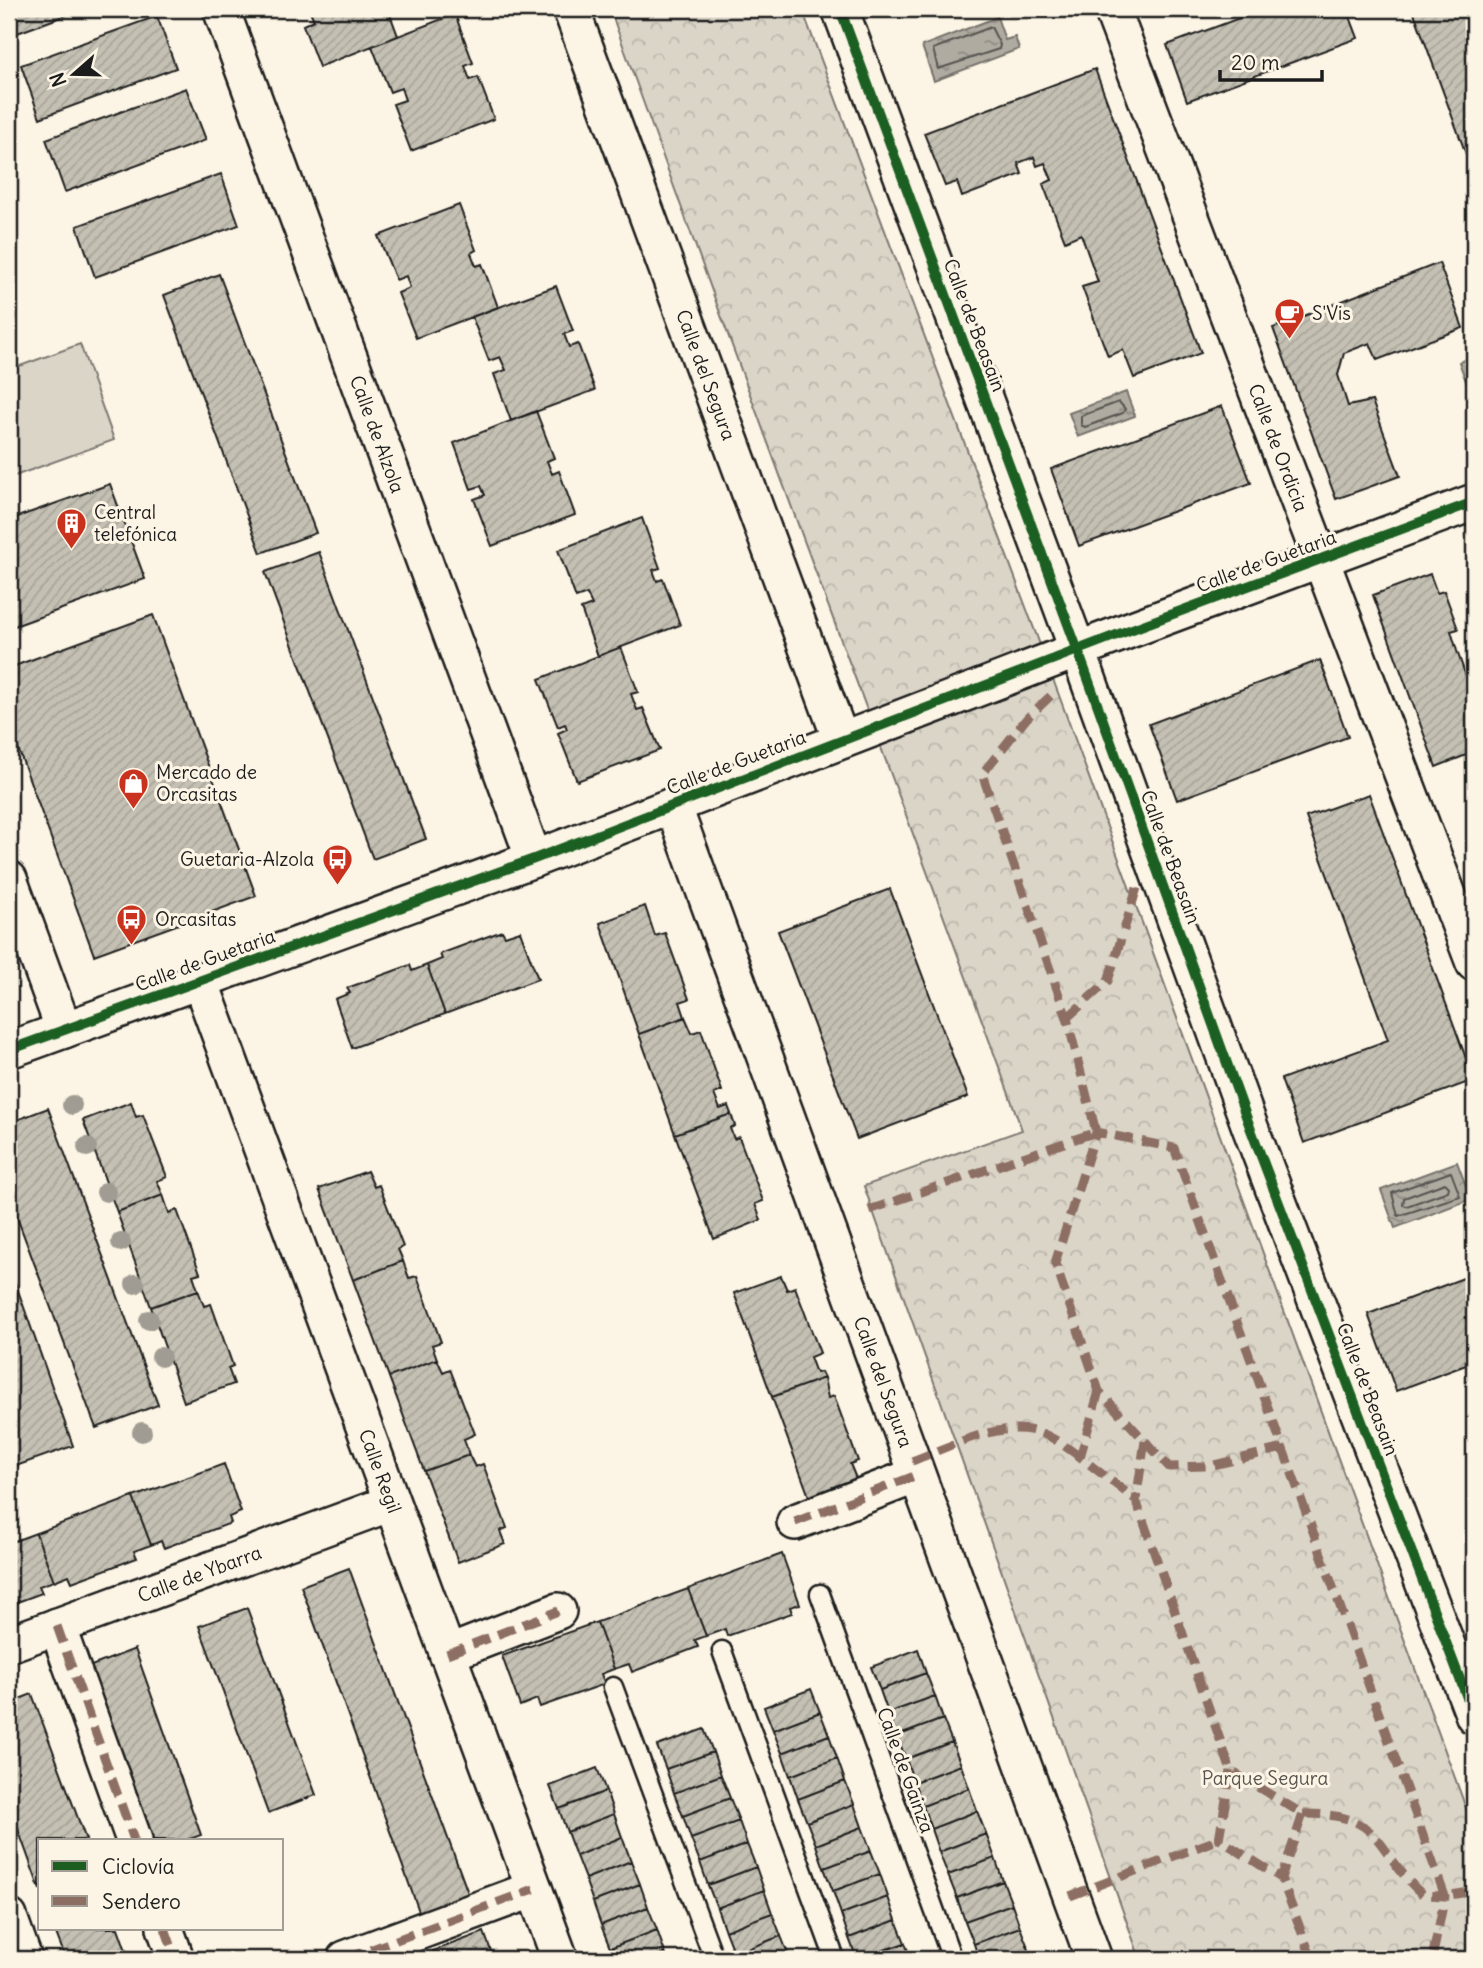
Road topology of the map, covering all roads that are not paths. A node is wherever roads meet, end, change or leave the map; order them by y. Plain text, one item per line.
1 (221, 9) edge
2 (571, 9) edge
3 (840, 9) edge
4 (1112, 9) edge
5 (1474, 502) edge
6 (1321, 559) junction
7 (1078, 651) junction
8 (841, 740) junction
9 (673, 806) junction
10 (534, 859) junction
11 (9, 879) edge
12 (1474, 963) edge
13 (200, 981) junction
14 (64, 1030) junction
15 (9, 1050) edge
16 (917, 1475) junction
17 (391, 1503) junction
18 (795, 1522) dead end
19 (820, 1594) dead end
20 (558, 1611) dead end
21 (57, 1626) junction
22 (9, 1644) edge
23 (722, 1651) dead end
24 (447, 1654) junction
25 (613, 1687) dead end
26 (1474, 1716) edge
27 (134, 1839) edge
28 (534, 1889) junction
29 (9, 1917) edge
30 (166, 1930) edge
31 (24, 1959) edge
32 (176, 1959) edge
33 (345, 1959) edge
34 (560, 1959) edge
35 (713, 1959) edge
36 (835, 1959) edge
37 (952, 1959) edge
38 (1094, 1959) edge

1 - 10 street, Calle de Alzola
2 - 8 street, Calle del Segura
3 - 7 street, Calle de Beasain
4 - 6 street, Calle de Ordicia
5 - 6 street, Calle de Guetaria
6 - 7 street, Calle de Guetaria
6 - 12 street, Calle de Ordicia
7 - 8 street, Calle de Guetaria
7 - 26 street, Calle de Beasain
8 - 9 street, Calle de Guetaria
9 - 10 street, Calle de Guetaria
9 - 16 street, Calle del Segura
10 - 13 street, Calle de Guetaria
11 - 14 street
13 - 14 street, Calle de Guetaria
13 - 17 street, Calle Regil
14 - 15 street, Calle de Guetaria
16 - 18 street
16 - 38 street, Calle del Segura
17 - 21 street, Calle de Ybarra
17 - 24 street, Calle Regil
19 - 37 lane, Calle de Gainza
20 - 24 street
21 - 22 street, Calle de Ybarra
21 - 27 street
23 - 36 lane
24 - 28 street, Calle Regil
25 - 35 lane
28 - 33 street
28 - 34 street, Calle Regil
29 - 31 street
30 - 32 street

